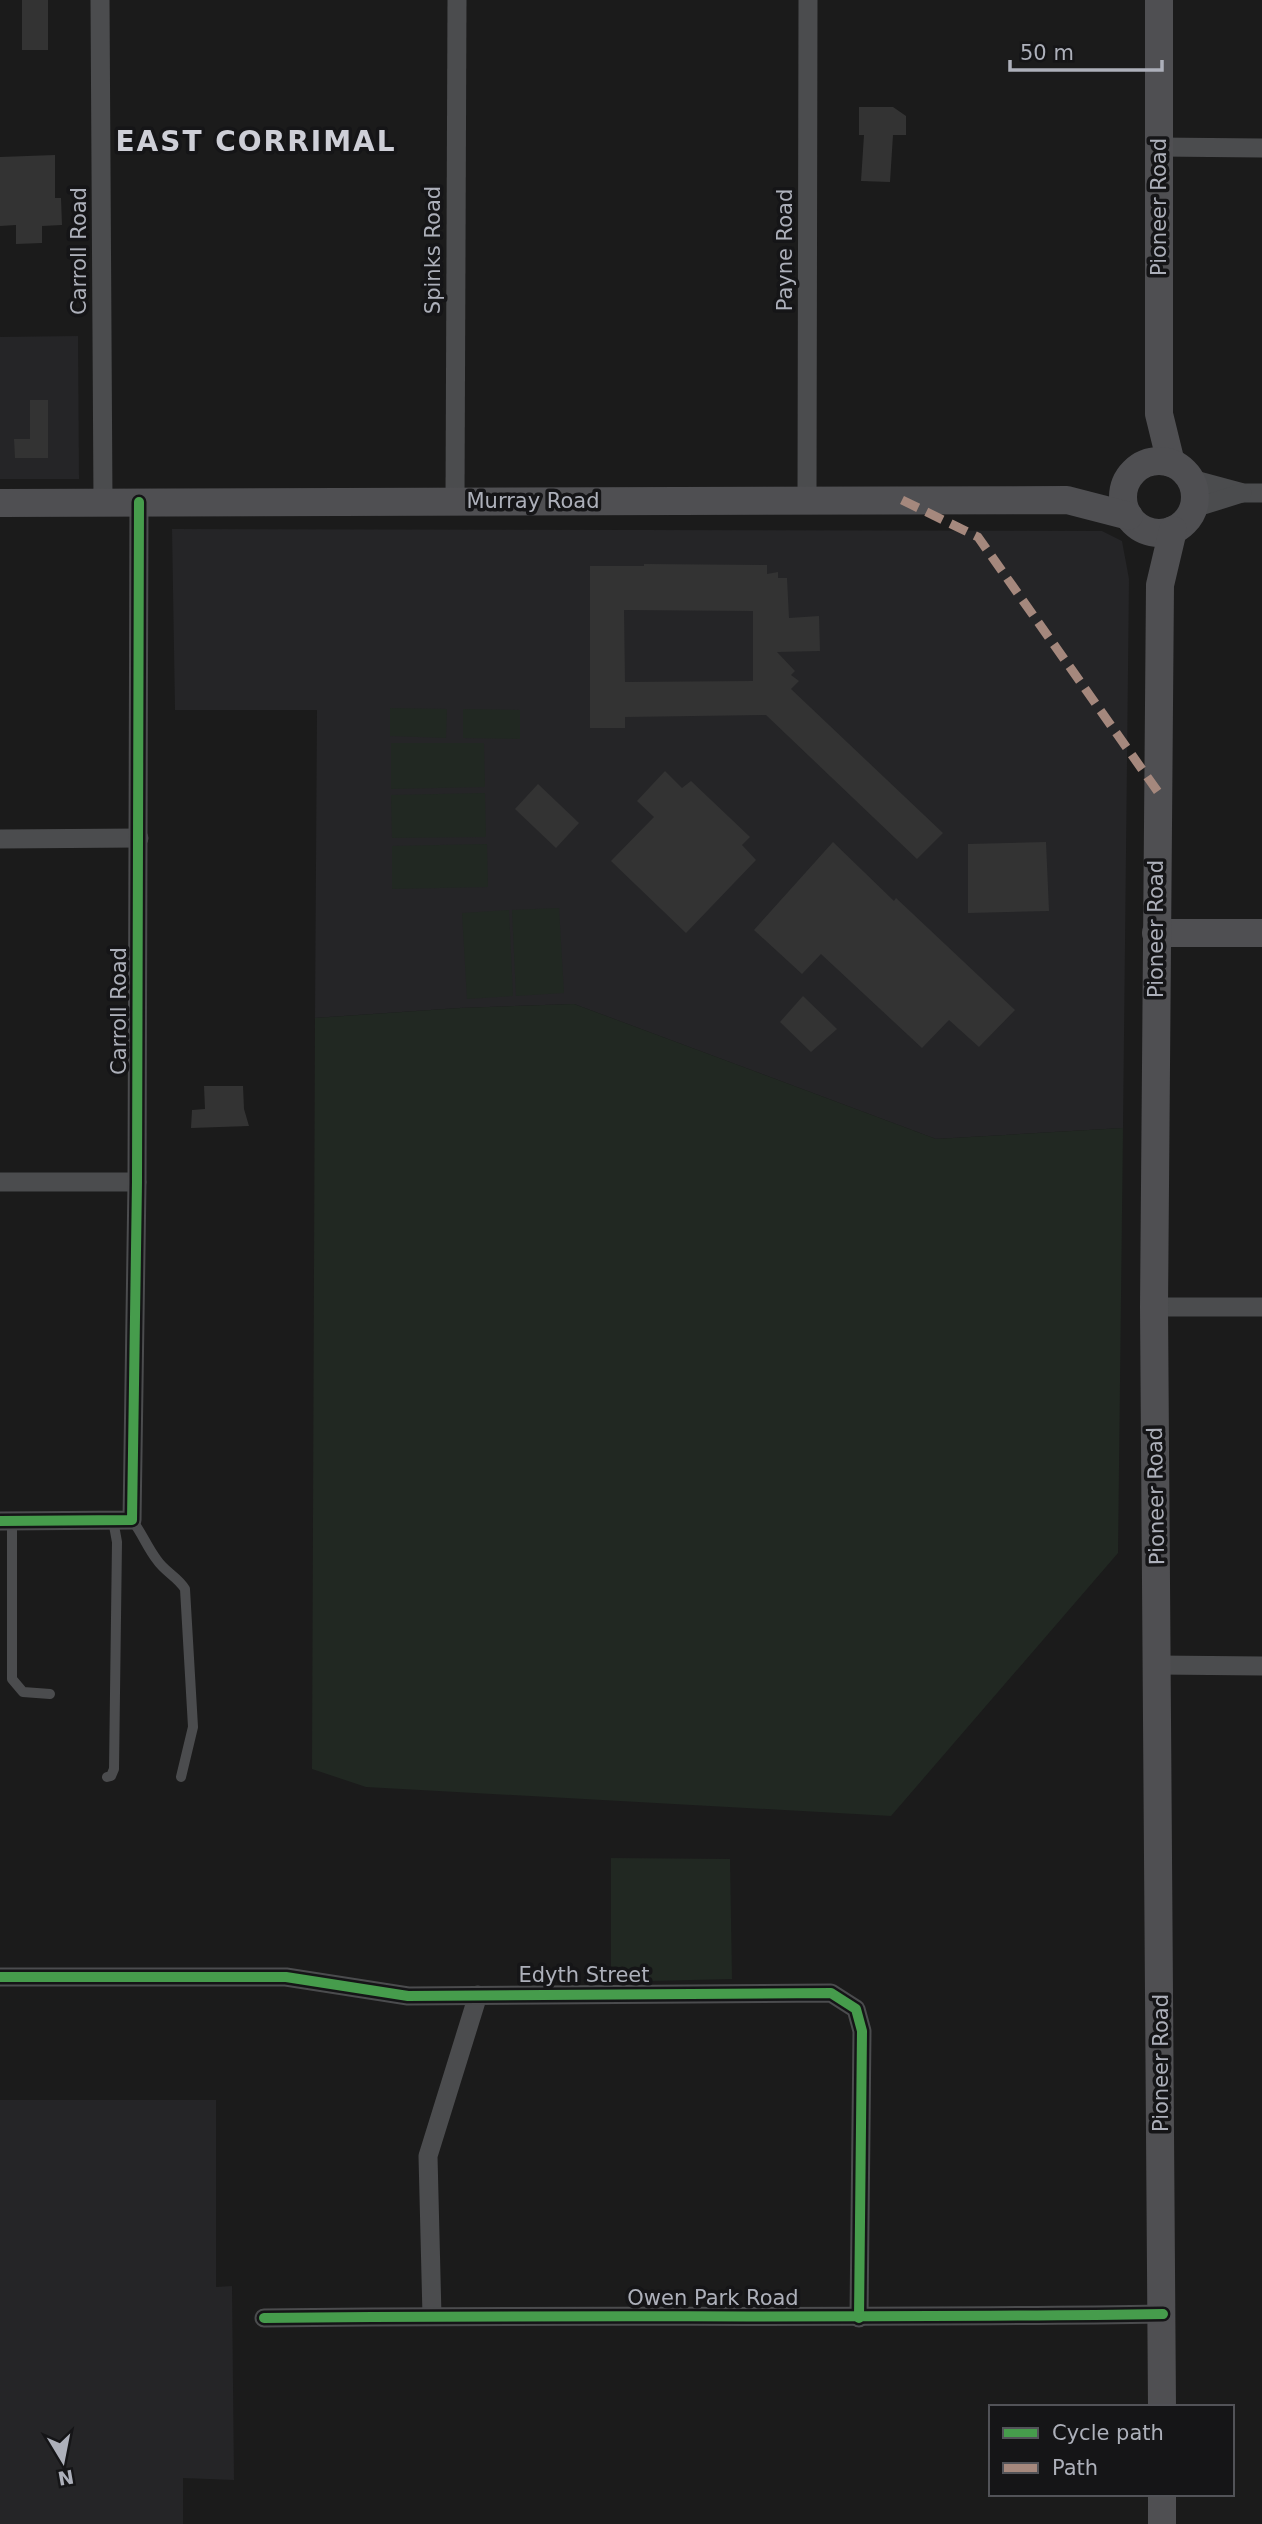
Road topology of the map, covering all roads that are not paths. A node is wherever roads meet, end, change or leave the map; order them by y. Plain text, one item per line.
1 (100, 0) edge
2 (457, 0) edge
3 (808, 0) edge
4 (1159, 0) edge
5 (1158, 147) junction
6 (1262, 148) edge
7 (1159, 414) junction
8 (1181, 471) junction
9 (1134, 475) junction
10 (1253, 493) edge
11 (807, 500) junction
12 (1067, 500) junction
13 (455, 501) junction
14 (103, 502) junction
15 (139, 502) junction
16 (0, 503) edge
17 (1194, 508) junction
18 (1135, 522) junction
19 (1173, 530) junction
20 (1160, 585) junction
21 (139, 838) junction
22 (0, 839) edge
23 (1156, 933) junction
24 (1262, 933) edge
25 (0, 1182) edge
26 (137, 1182) junction
27 (1154, 1307) junction
28 (1262, 1307) edge
29 (123, 1520) junction
30 (6, 1521) edge
31 (1158, 1665) junction
32 (1262, 1666) edge
33 (50, 1694) dead end
34 (107, 1777) dead end
35 (180, 1777) dead end
36 (0, 1977) edge
37 (478, 1995) junction
38 (1163, 2314) junction
39 (432, 2316) junction
40 (264, 2318) dead end
41 (859, 2318) junction
42 (1162, 2405) edge
43 (1162, 2496) edge
44 (1162, 2524) edge

1 - 14 street, Carroll Road
2 - 13 street, Spinks Road
3 - 11 street, Payne Road
4 - 5 main road, Pioneer Road
5 - 6 street
5 - 7 main road, Pioneer Road
7 - 8 main road, Pioneer Road
7 - 9 main road, Pioneer Road
8 - 9 main road
8 - 10 street
8 - 17 main road
9 - 12 main road, Murray Road
9 - 18 main road
10 - 17 street
11 - 12 main road, Murray Road
11 - 13 main road, Murray Road
12 - 18 main road, Murray Road
13 - 15 main road, Murray Road
14 - 15 main road, Murray Road
14 - 16 main road, Murray Road
15 - 21 street, Carroll Road
17 - 19 main road
18 - 19 main road
18 - 20 main road, Pioneer Road
19 - 20 main road, Pioneer Road
20 - 23 main road, Pioneer Road
21 - 22 street
21 - 26 street, Carroll Road
23 - 24 main road
23 - 27 main road, Pioneer Road
25 - 26 street
26 - 29 street, Carroll Road
27 - 28 street
27 - 31 main road, Pioneer Road
29 - 30 street
29 - 34 lane
29 - 35 lane
30 - 33 lane
31 - 32 street
31 - 38 main road, Pioneer Road
36 - 37 street, Edyth Street
37 - 39 street
37 - 41 street, Edyth Street
38 - 41 street, Owen Park Road
38 - 42 main road, Pioneer Road
39 - 40 street, Owen Park Road
39 - 41 street, Owen Park Road
43 - 44 main road

